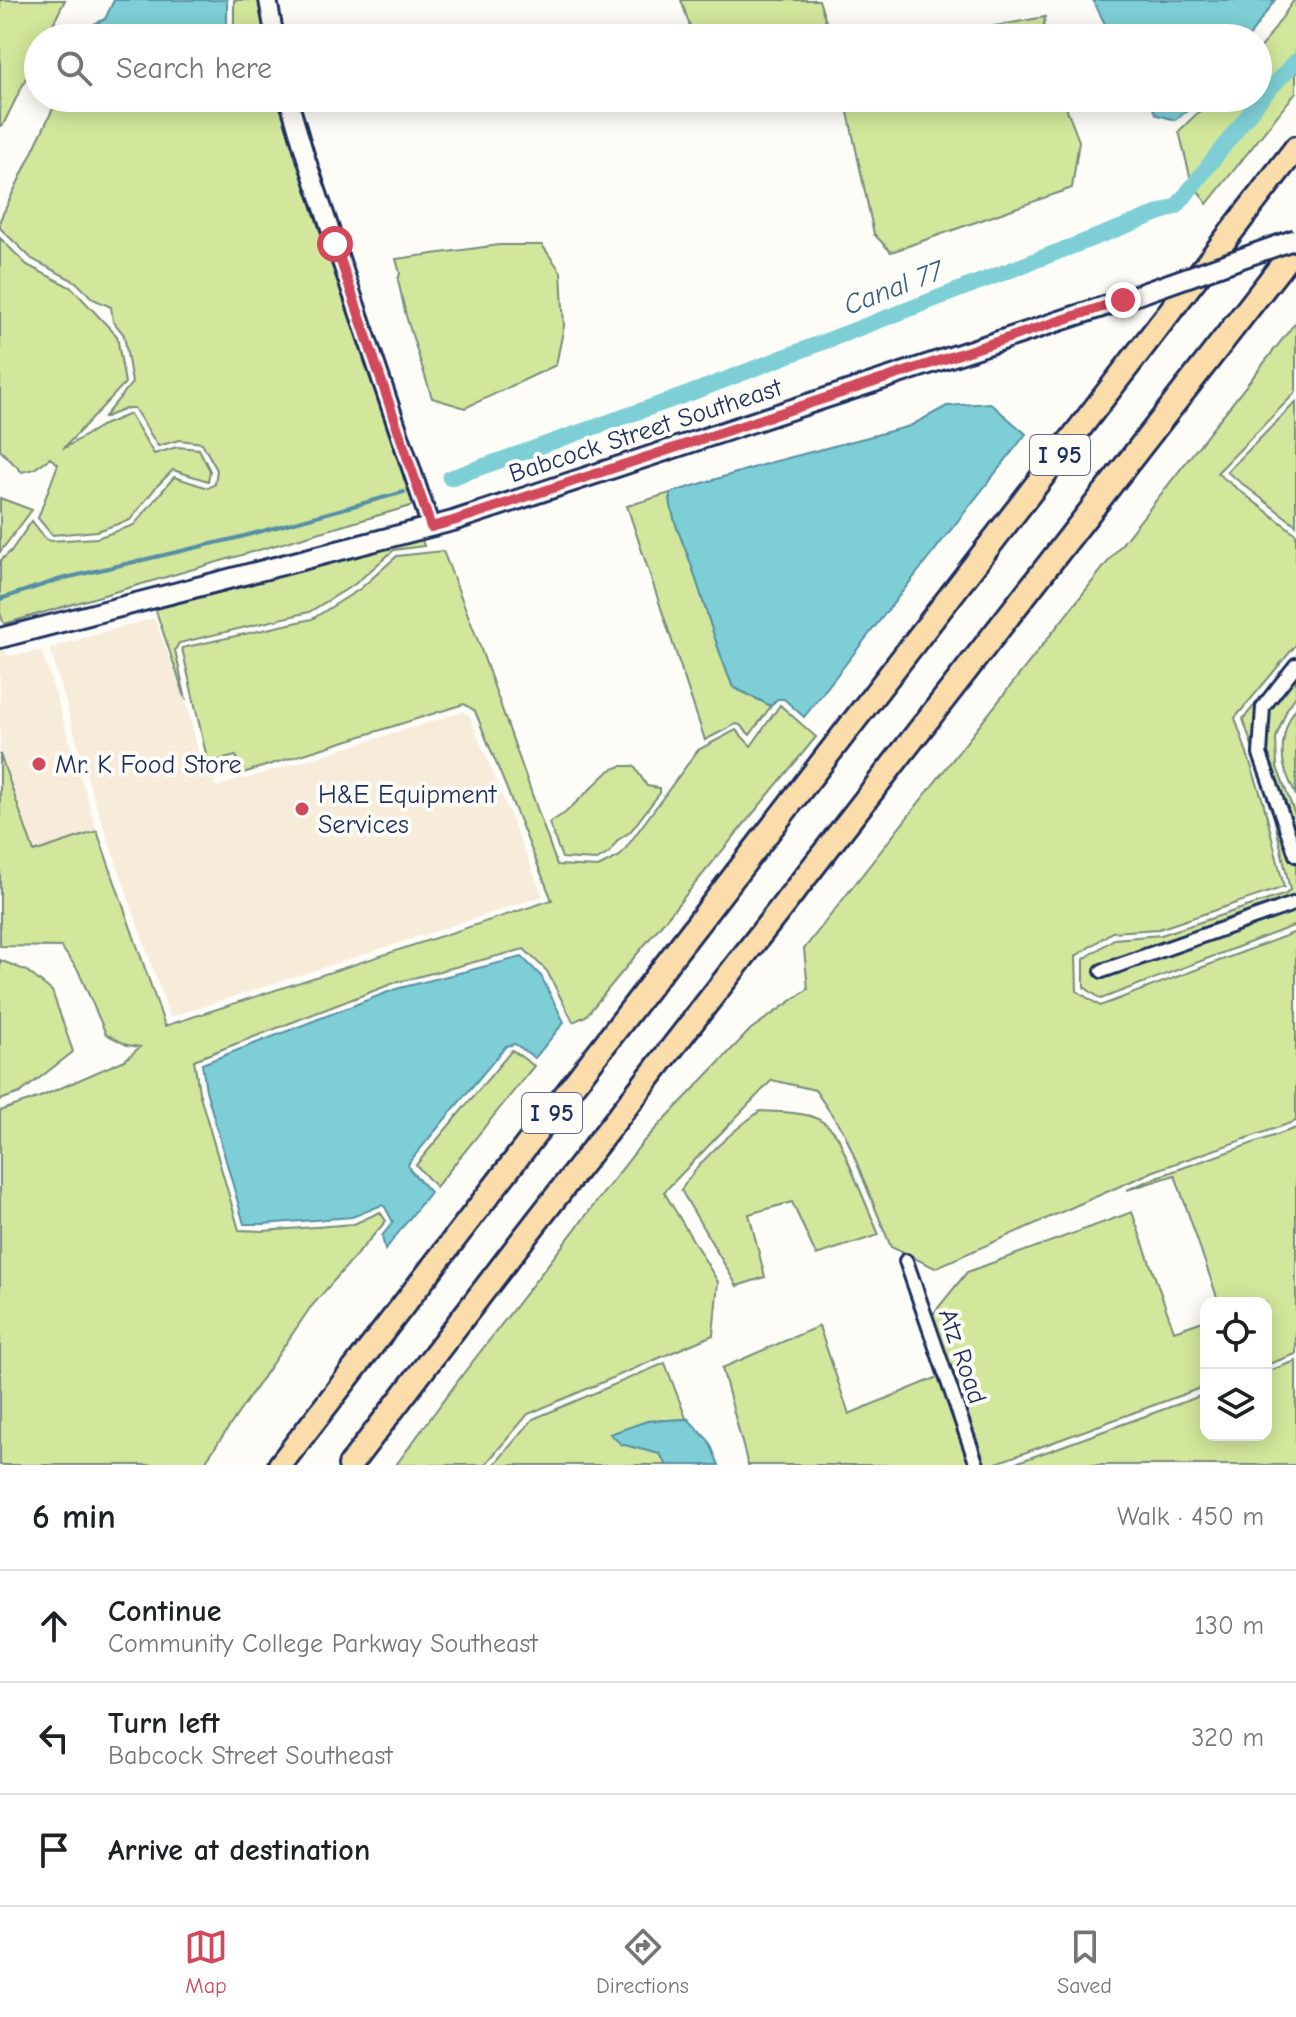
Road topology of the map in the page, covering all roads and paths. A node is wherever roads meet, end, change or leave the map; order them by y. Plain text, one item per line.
1 (268, 0) edge
2 (272, 24) edge
3 (292, 112) edge
4 (1296, 148) edge
5 (1296, 239) edge
6 (1296, 247) edge
7 (431, 527) junction
8 (0, 638) edge
9 (1296, 665) edge
10 (1296, 855) edge
11 (1296, 903) edge
12 (1102, 971) dead end
13 (906, 1261) dead end
14 (280, 1465) edge
15 (350, 1465) edge
16 (977, 1465) edge

1 - 2 street
3 - 7 street
4 - 14 highway, I 95
5 - 7 main road, Babcock Street Southeast, bridge
6 - 15 highway, I 95
7 - 8 main road, Babcock Street Southeast
9 - 10 street
11 - 12 street
13 - 16 street, Atz Road

